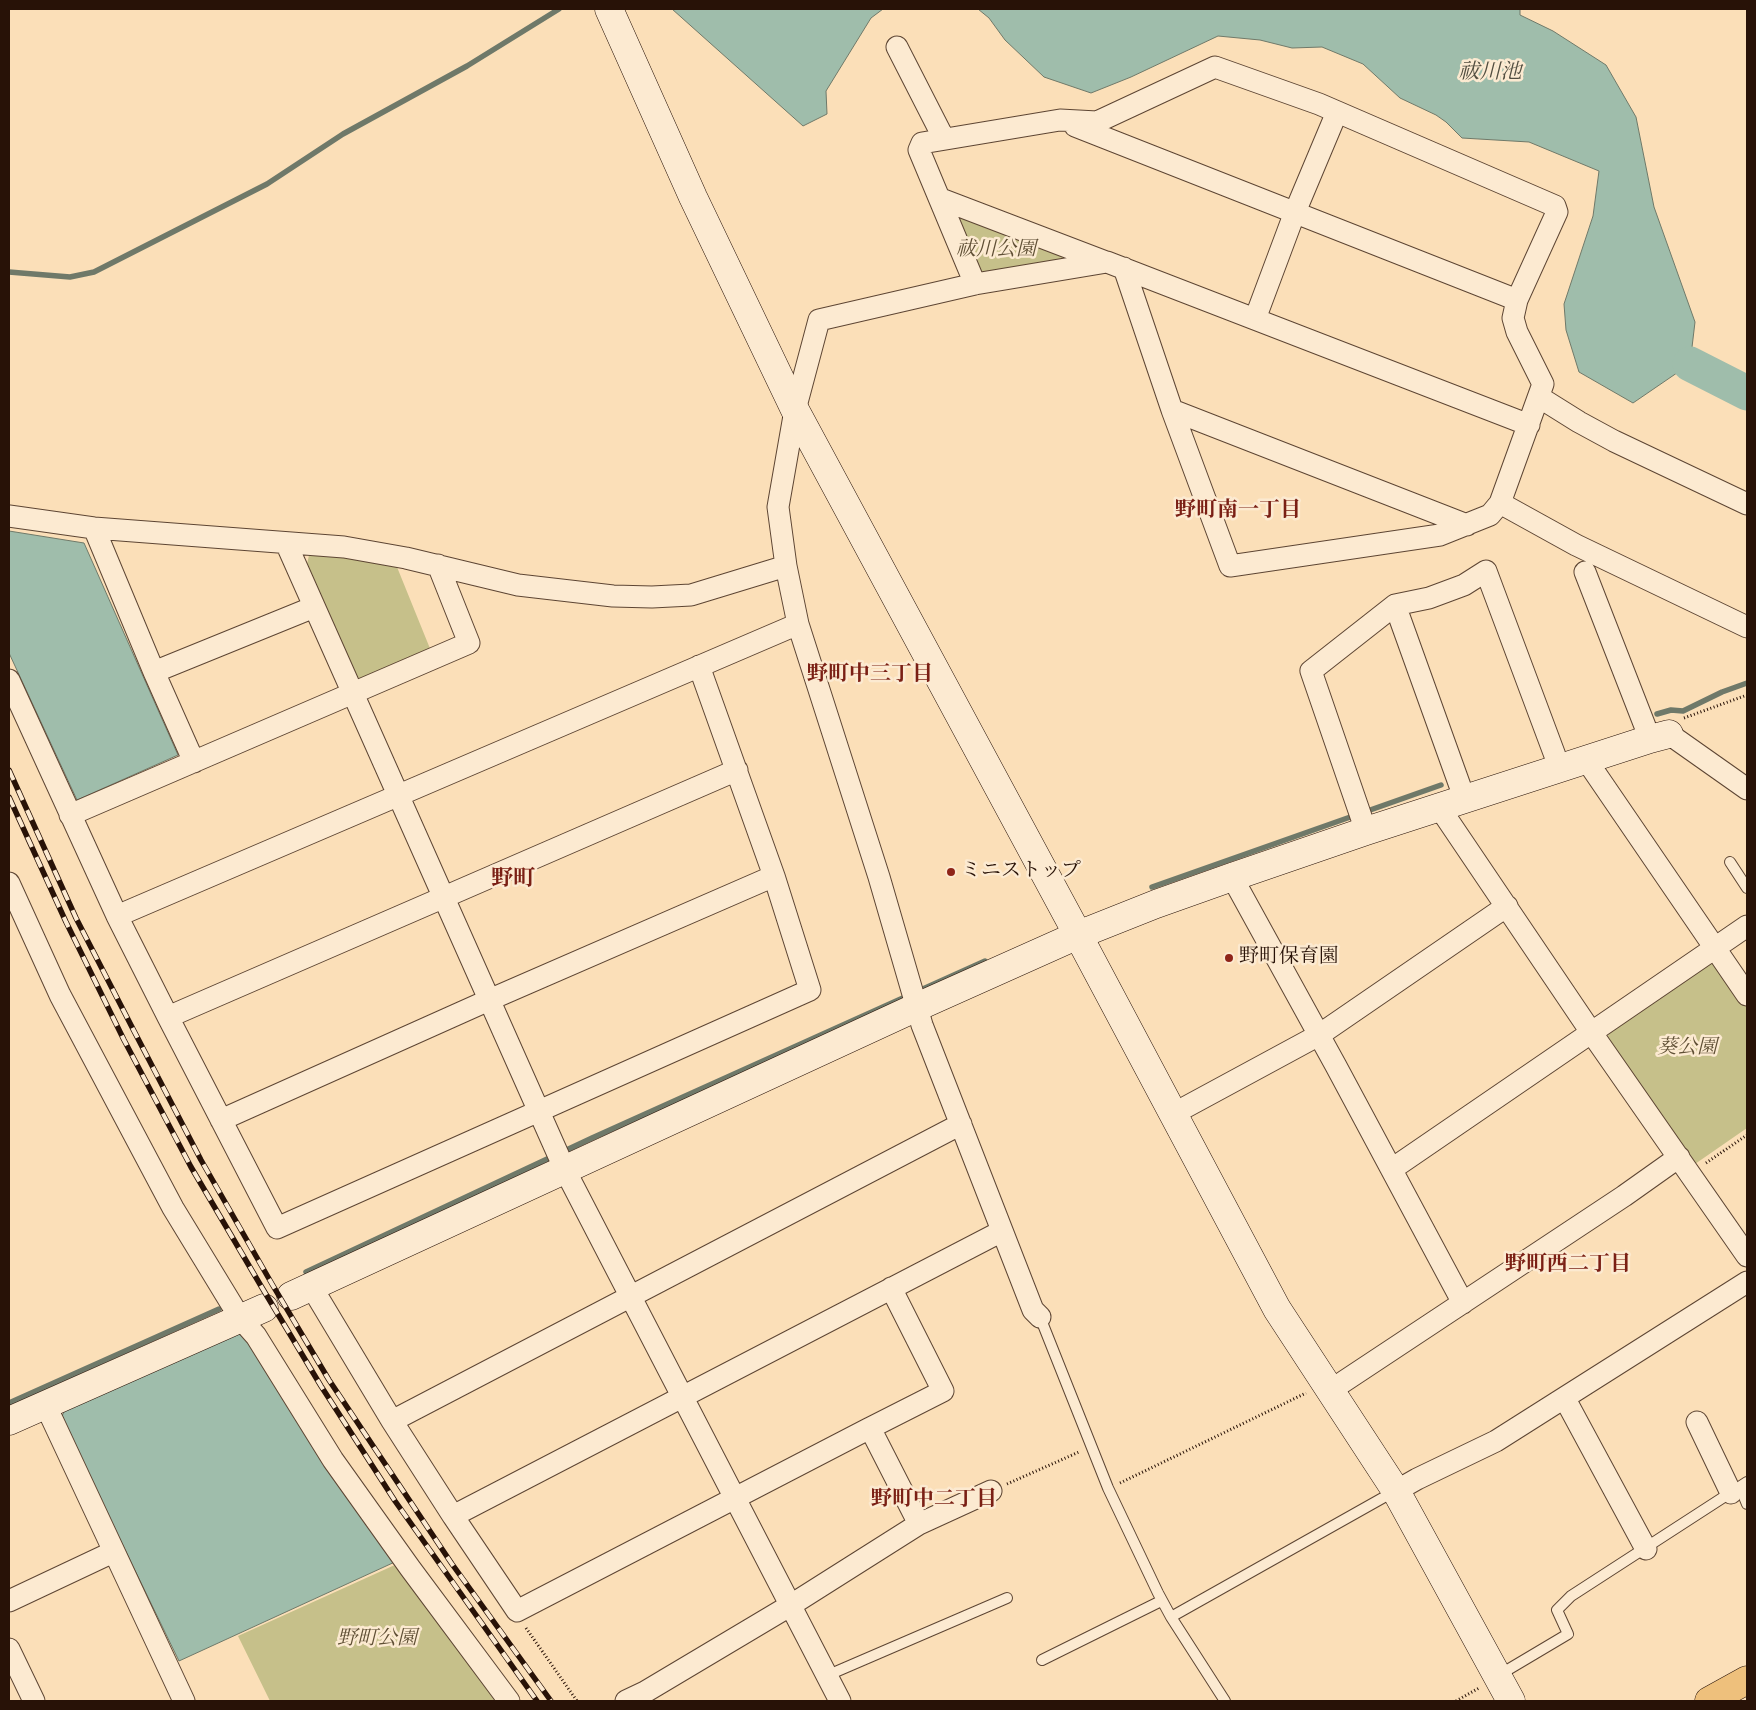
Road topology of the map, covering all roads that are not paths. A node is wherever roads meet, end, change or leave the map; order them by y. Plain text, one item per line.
1 (608, 9) edge
2 (897, 47) dead end
3 (1337, 112) junction
4 (1060, 120) junction
5 (944, 139) junction
6 (941, 199) junction
7 (1296, 212) junction
8 (1115, 265) junction
9 (974, 284) junction
10 (1517, 300) junction
11 (1255, 320) junction
12 (1539, 397) junction
13 (795, 410) junction
14 (1172, 410) junction
15 (1529, 424) junction
16 (1500, 503) junction
17 (1747, 504) edge
18 (9, 516) edge
19 (1467, 525) junction
20 (94, 528) junction
21 (286, 543) junction
22 (438, 565) junction
23 (786, 566) junction
24 (1586, 572) dead end
25 (1395, 605) junction
26 (314, 607) junction
27 (798, 624) junction
28 (1747, 627) edge
29 (699, 666) junction
30 (154, 672) junction
31 (9, 680) edge
32 (353, 693) junction
33 (1660, 737) junction
34 (1587, 761) junction
35 (194, 762) junction
36 (1560, 769) junction
37 (737, 770) junction
38 (1747, 789) edge
39 (398, 795) junction
40 (1464, 800) junction
41 (1439, 807) junction
42 (70, 815) junction
43 (1365, 828) junction
44 (1730, 862) dead end
45 (774, 876) junction
46 (1232, 877) junction
47 (9, 883) edge
48 (1747, 888) edge
49 (444, 898) junction
50 (1507, 906) junction
51 (117, 916) junction
52 (1747, 926) edge
53 (1078, 935) junction
54 (1715, 948) junction
55 (1747, 995) edge
56 (914, 997) junction
57 (489, 1000) junction
58 (168, 1018) junction
59 (1591, 1032) junction
60 (1319, 1035) junction
61 (538, 1111) junction
62 (1173, 1114) junction
63 (221, 1120) junction
64 (961, 1124) junction
65 (561, 1160) junction
66 (1685, 1165) junction
67 (1392, 1169) junction
68 (1002, 1231) junction
69 (1747, 1256) edge
70 (1747, 1282) edge
71 (891, 1288) junction
72 (301, 1291) joint
73 (630, 1296) junction
74 (1463, 1303) junction
75 (252, 1313) junction
76 (1040, 1317) joint
77 (1328, 1387) junction
78 (681, 1397) junction
79 (1565, 1399) junction
80 (45, 1404) junction
81 (9, 1421) edge
82 (392, 1421) junction
83 (1697, 1422) dead end
84 (870, 1428) junction
85 (1396, 1491) junction
86 (1741, 1491) edge
87 (991, 1492) road end
88 (734, 1498) junction
89 (453, 1516) junction
90 (919, 1524) junction
91 (1646, 1550) junction
92 (113, 1552) junction
93 (1008, 1598) dead end
94 (9, 1601) edge
95 (1162, 1601) junction
96 (791, 1605) junction
97 (1171, 1617) junction
98 (9, 1649) edge
99 (1042, 1660) dead end
100 (826, 1676) junction
101 (1498, 1676) junction
102 (1747, 1680) edge
103 (34, 1701) edge
104 (184, 1701) edge
105 (509, 1701) edge
106 (626, 1701) edge
107 (840, 1701) edge
108 (1226, 1701) edge
109 (1511, 1701) edge
110 (1709, 1701) edge

1 - 13 street
2 - 5 street
3 - 4 street
3 - 7 street
3 - 10 street
4 - 5 street
4 - 7 street
5 - 6 street
6 - 8 street
6 - 9 street
7 - 10 street
7 - 11 street
8 - 9 street
8 - 11 street
8 - 14 street
9 - 13 street
10 - 12 street
11 - 15 street
12 - 15 street
12 - 17 street
13 - 23 street
13 - 53 street
14 - 19 street
14 - 19 street
15 - 16 street
16 - 19 street
16 - 28 street
18 - 20 street
20 - 21 street
20 - 30 street
21 - 22 street
21 - 26 street
22 - 23 street
22 - 32 street
23 - 27 street
24 - 33 street
25 - 36 street
25 - 40 street
25 - 43 street
26 - 30 street
26 - 32 street
27 - 29 street
27 - 56 street
29 - 37 street
29 - 39 street
30 - 35 street
31 - 42 street
32 - 35 street
32 - 39 street
33 - 34 street
33 - 38 street
34 - 36 street
34 - 54 street
35 - 42 street
36 - 40 street
37 - 45 street
37 - 49 street
39 - 49 street
39 - 51 street
40 - 41 street
41 - 43 street
41 - 50 street
42 - 51 street
43 - 46 street
44 - 48 lane
45 - 57 street
45 - 61 street
46 - 53 street
46 - 60 street
47 - 75 street
49 - 57 street
49 - 58 street
50 - 59 street
50 - 60 street
51 - 58 street
52 - 54 street
53 - 56 street
53 - 62 street
54 - 55 street
54 - 59 street
56 - 64 street
56 - 65 street
57 - 61 street
57 - 63 street
58 - 63 street
59 - 66 street
59 - 67 street
60 - 62 street
60 - 67 street
61 - 63 street
61 - 65 street
62 - 77 street
64 - 68 street
64 - 73 street
65 - 72 street
65 - 73 street
66 - 69 street
66 - 74 street
67 - 74 street
68 - 71 street
68 - 76 street
70 - 79 street
71 - 78 street
71 - 84 street
72 - 82 street
73 - 78 street
73 - 82 street
74 - 77 street
75 - 80 street
75 - 105 street
76 - 95 lane
77 - 85 street
78 - 88 street
78 - 89 street
79 - 85 street
79 - 91 street
80 - 81 street
80 - 92 street
82 - 89 street
83 - 86 street
84 - 88 street
84 - 90 street
85 - 97 lane
85 - 101 street
86 - 91 lane
87 - 90 street
88 - 89 street
88 - 96 street
90 - 96 street
91 - 101 lane
92 - 94 street
92 - 104 street
93 - 100 lane
95 - 97 lane
95 - 99 lane
96 - 100 street
96 - 106 street
97 - 108 lane
98 - 103 street
100 - 107 street
101 - 109 street
102 - 110 main road

